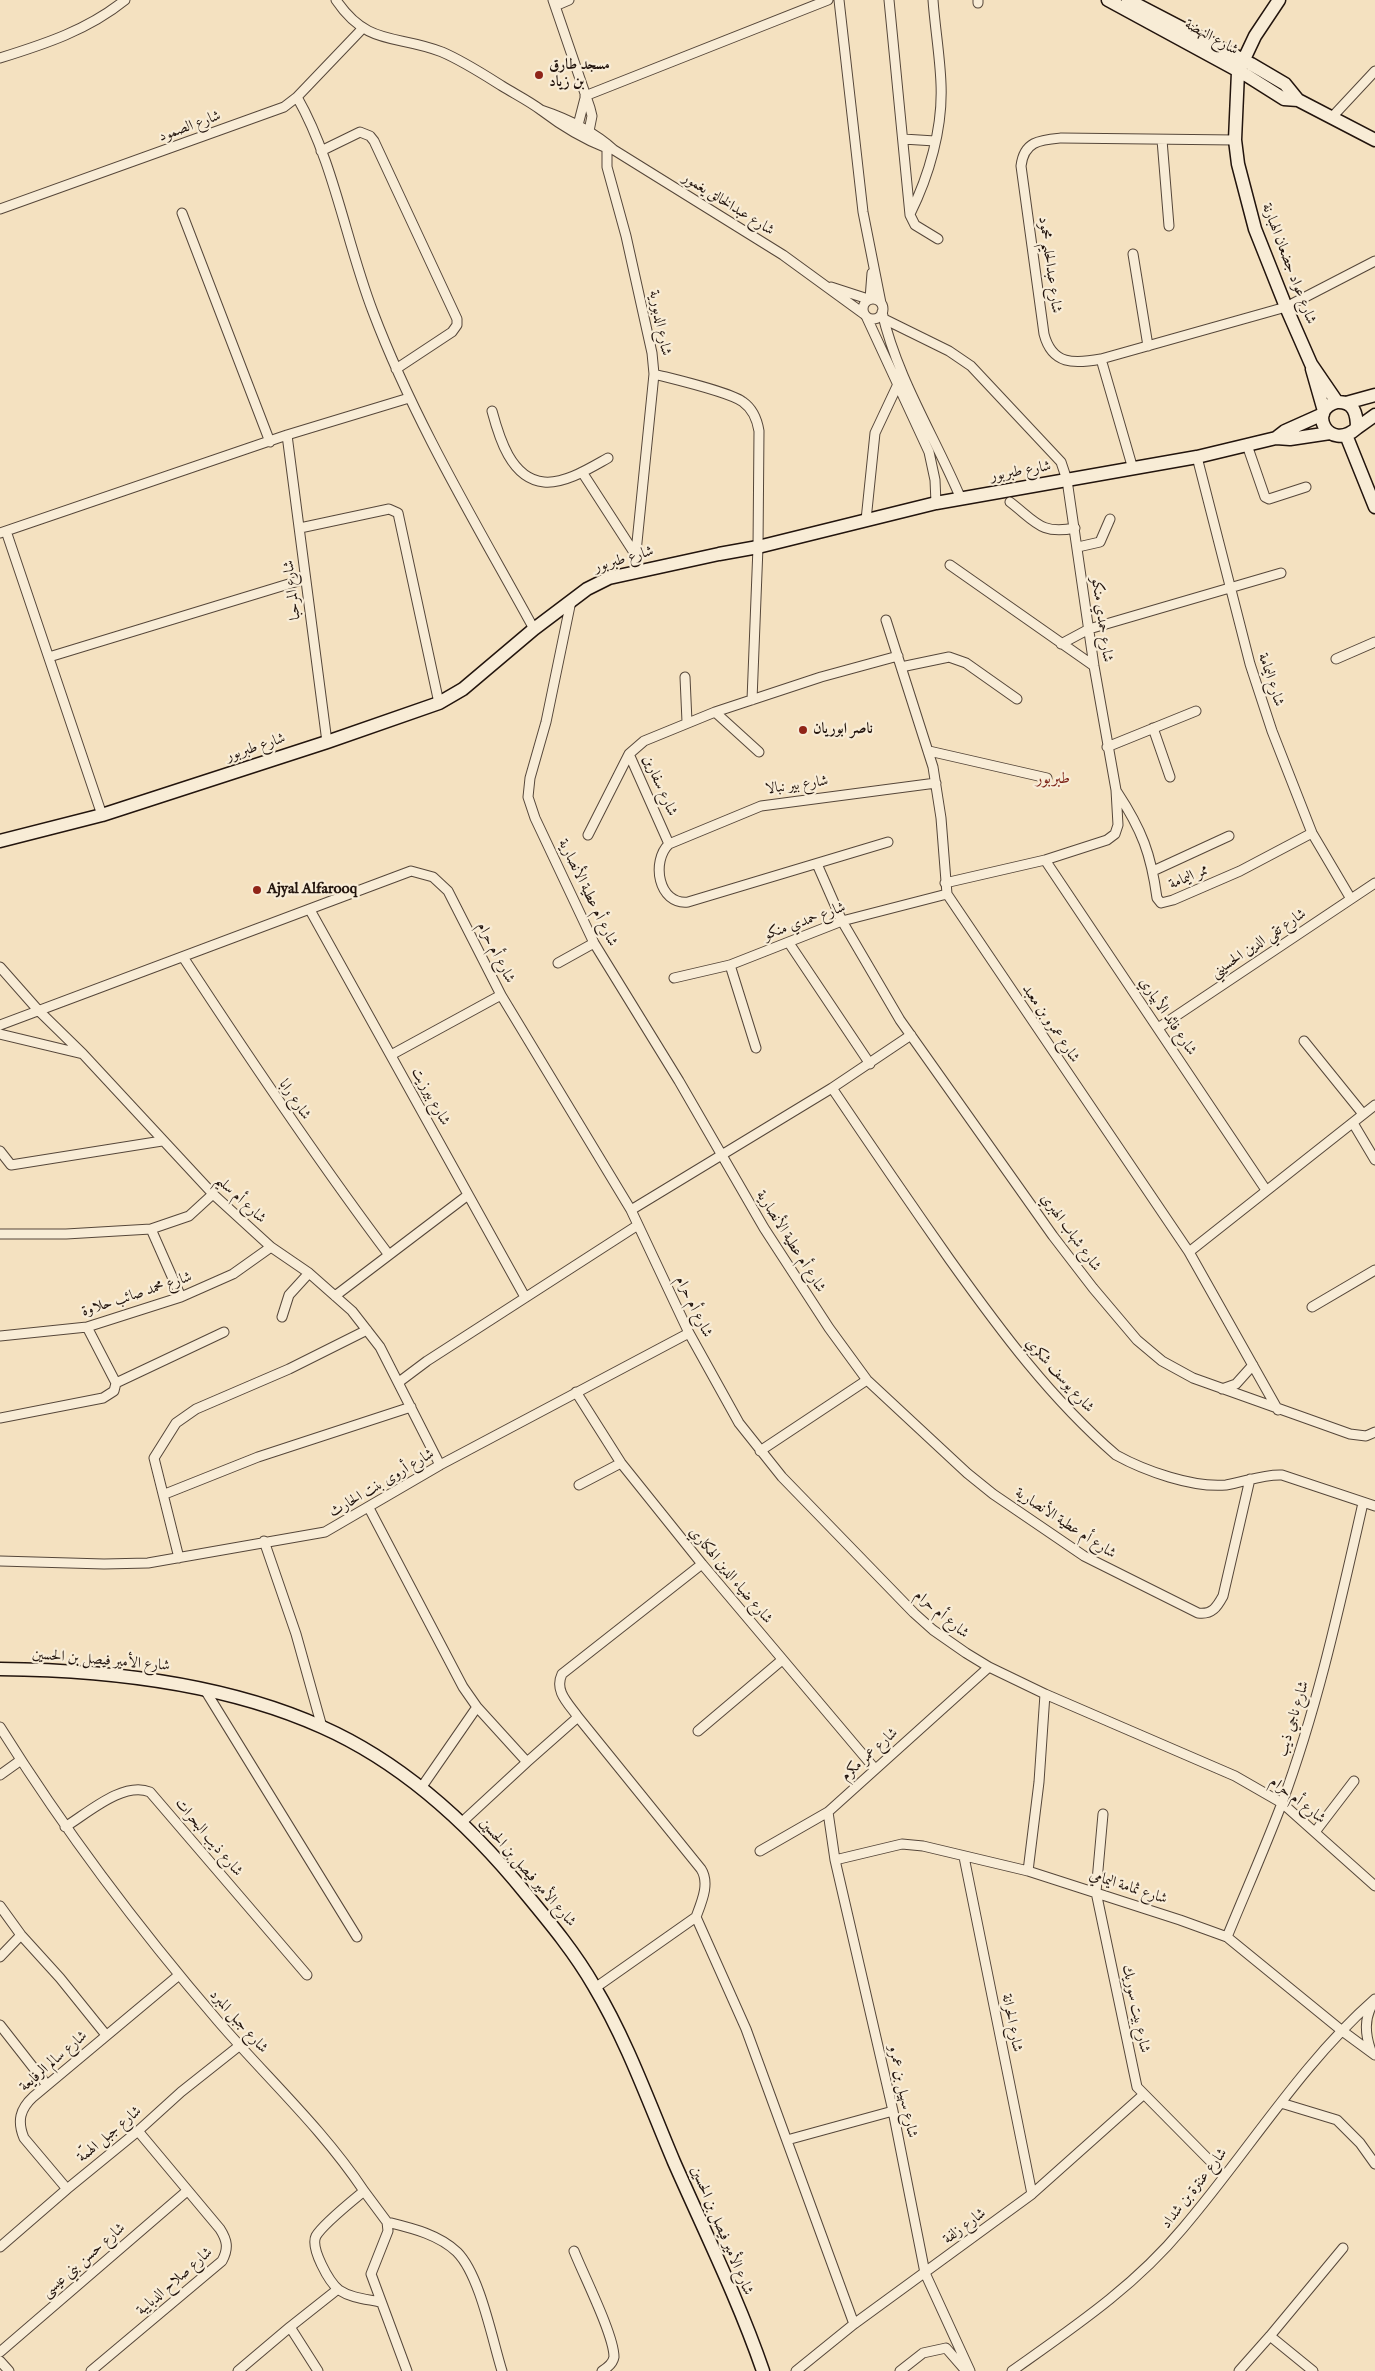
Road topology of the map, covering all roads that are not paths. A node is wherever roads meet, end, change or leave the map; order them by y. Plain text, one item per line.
1 (125, 0) edge
2 (336, 0) edge
3 (569, 0) edge
4 (828, 0) edge
5 (839, 0) edge
6 (889, 0) edge
7 (933, 0) edge
8 (1108, 0) edge
9 (1280, 0) edge
10 (554, 3) edge
11 (1130, 3) edge
12 (362, 28) junction
13 (0, 58) edge
14 (1244, 71) junction
15 (1375, 71) edge
16 (297, 97) junction
17 (585, 97) junction
18 (1333, 116) junction
19 (577, 130) junction
20 (588, 135) junction
21 (903, 139) junction
22 (934, 140) junction
23 (1162, 140) junction
24 (1235, 140) junction
25 (1375, 140) edge
26 (609, 147) junction
27 (321, 151) junction
28 (0, 209) edge
29 (182, 213) dead end
30 (910, 215) junction
31 (1169, 226) dead end
32 (938, 239) dead end
33 (1133, 254) dead end
34 (1375, 261) edge
35 (873, 267) junction
36 (826, 286) junction
37 (869, 299) junction
38 (1286, 307) junction
39 (882, 311) junction
40 (866, 316) junction
41 (1148, 346) junction
42 (1101, 359) junction
43 (1311, 364) junction
44 (396, 369) junction
45 (654, 374) junction
46 (898, 384) junction
47 (1375, 395) edge
48 (409, 398) junction
49 (1342, 402) junction
50 (492, 411) dead end
51 (1323, 413) junction
52 (1375, 415) edge
53 (1357, 428) junction
54 (1330, 433) junction
55 (287, 435) junction
56 (1346, 436) junction
57 (1276, 438) junction
58 (270, 442) junction
59 (1247, 445) junction
60 (1197, 457) junction
61 (608, 458) dead end
62 (1133, 469) junction
63 (582, 472) junction
64 (1068, 480) junction
65 (1306, 487) dead end
66 (961, 499) junction
67 (1010, 502) dead end
68 (936, 503) junction
69 (1375, 507) edge
70 (1110, 519) dead end
71 (866, 520) junction
72 (300, 528) junction
73 (1075, 528) junction
74 (3, 532) edge
75 (1078, 547) junction
76 (758, 548) junction
77 (635, 554) junction
78 (950, 565) dead end
79 (634, 572) junction
80 (1281, 573) dead end
81 (304, 579) junction
82 (1230, 589) junction
83 (571, 601) junction
84 (886, 620) dead end
85 (534, 629) junction
86 (1089, 630) junction
87 (1375, 642) edge
88 (1061, 644) junction
89 (898, 656) junction
90 (49, 657) junction
91 (1336, 660) dead end
92 (1094, 666) junction
93 (901, 667) junction
94 (685, 677) dead end
95 (1017, 699) dead end
96 (752, 700) junction
97 (440, 703) junction
98 (1196, 711) dead end
99 (715, 712) junction
100 (687, 722) junction
101 (1153, 728) junction
102 (327, 742) junction
103 (1107, 747) junction
104 (759, 752) dead end
105 (929, 752) junction
106 (629, 754) junction
107 (1170, 777) dead end
108 (1047, 778) dead end
109 (936, 783) junction
110 (1116, 790) junction
111 (102, 815) junction
112 (1312, 833) junction
113 (29, 835) junction
114 (588, 835) dead end
115 (1229, 836) dead end
116 (0, 841) edge
117 (888, 842) dead end
118 (669, 844) junction
119 (0, 848) edge
120 (1045, 860) junction
121 (817, 864) junction
122 (1153, 871) junction
123 (945, 883) junction
124 (1375, 883) edge
125 (947, 894) junction
126 (1351, 899) junction
127 (310, 910) junction
128 (842, 921) junction
129 (594, 943) junction
130 (789, 943) junction
131 (183, 957) junction
132 (558, 962) dead end
133 (730, 965) junction
134 (0, 967) edge
135 (674, 978) dead end
136 (501, 994) junction
137 (38, 1010) junction
138 (0, 1025) edge
139 (1158, 1028) junction
140 (0, 1034) edge
141 (911, 1035) junction
142 (1304, 1041) dead end
143 (756, 1048) dead end
144 (83, 1054) junction
145 (391, 1055) junction
146 (870, 1064) junction
147 (832, 1088) junction
148 (1375, 1105) edge
149 (1363, 1114) junction
150 (1352, 1123) junction
151 (162, 1141) junction
152 (0, 1151) edge
153 (723, 1156) junction
154 (1375, 1160) edge
155 (1266, 1190) junction
156 (212, 1194) junction
157 (468, 1195) junction
158 (631, 1210) junction
159 (638, 1225) junction
160 (151, 1229) junction
161 (0, 1234) edge
162 (271, 1247) junction
163 (1189, 1252) junction
164 (388, 1254) junction
165 (1375, 1270) edge
166 (309, 1273) junction
167 (335, 1296) junction
168 (180, 1297) junction
169 (525, 1297) junction
170 (1312, 1307) dead end
171 (282, 1317) dead end
172 (87, 1327) junction
173 (367, 1330) junction
174 (224, 1332) dead end
175 (689, 1333) junction
176 (0, 1336) edge
177 (1253, 1364) junction
178 (867, 1380) junction
179 (399, 1382) junction
180 (116, 1383) junction
181 (1222, 1389) junction
182 (576, 1392) junction
183 (411, 1407) junction
184 (1278, 1410) junction
185 (0, 1418) edge
186 (1375, 1432) edge
187 (760, 1451) junction
188 (620, 1463) junction
189 (440, 1465) junction
190 (1250, 1479) junction
191 (579, 1485) dead end
192 (165, 1494) junction
193 (1363, 1502) junction
194 (1375, 1506) edge
195 (368, 1508) junction
196 (264, 1541) junction
197 (179, 1558) junction
198 (0, 1561) edge
199 (702, 1564) junction
200 (782, 1660) junction
201 (989, 1668) junction
202 (0, 1669) edge
203 (205, 1690) junction
204 (1045, 1694) junction
205 (477, 1707) junction
206 (578, 1718) junction
207 (0, 1727) edge
208 (322, 1727) junction
209 (698, 1731) dead end
210 (21, 1760) junction
211 (527, 1762) junction
212 (875, 1769) junction
213 (0, 1775) edge
214 (1354, 1780) dead end
215 (421, 1788) junction
216 (1282, 1803) junction
217 (828, 1812) junction
218 (1103, 1814) dead end
219 (461, 1822) junction
220 (65, 1827) junction
221 (1315, 1832) junction
222 (760, 1851) dead end
223 (964, 1856) junction
224 (835, 1860) junction
225 (1028, 1871) junction
226 (1375, 1886) edge
227 (1096, 1892) junction
228 (0, 1906) edge
229 (696, 1917) junction
230 (21, 1935) junction
231 (357, 1937) dead end
232 (1227, 1937) junction
233 (0, 1957) edge
234 (179, 1975) junction
235 (307, 1975) dead end
236 (595, 1988) junction
237 (1375, 1999) edge
238 (0, 2025) edge
239 (1341, 2030) junction
240 (106, 2035) junction
241 (239, 2046) junction
242 (1373, 2053) edge
243 (48, 2085) junction
244 (1143, 2095) junction
245 (1281, 2103) junction
246 (893, 2111) junction
247 (138, 2131) junction
248 (787, 2140) junction
249 (1375, 2164) edge
250 (1224, 2175) junction
251 (67, 2189) junction
252 (187, 2191) junction
253 (364, 2191) junction
254 (1032, 2194) junction
255 (387, 2222) junction
256 (0, 2248) edge
257 (1343, 2248) dead end
258 (574, 2251) dead end
259 (925, 2273) junction
260 (338, 2289) junction
261 (380, 2302) junction
262 (854, 2324) junction
263 (290, 2327) junction
264 (1270, 2336) junction
265 (0, 2352) edge
266 (0, 2360) edge
267 (9, 2371) edge
268 (91, 2371) edge
269 (238, 2371) edge
270 (318, 2371) edge
271 (407, 2371) edge
272 (501, 2371) edge
273 (602, 2371) edge
274 (763, 2371) edge
275 (796, 2371) edge
276 (900, 2371) edge
277 (966, 2371) edge
278 (970, 2371) edge
279 (1012, 2371) edge
280 (1239, 2371) edge
281 (1313, 2371) edge

1 - 13 street
2 - 12 street, شارع عبدالخالق يغمور
3 - 10 street
4 - 17 street
5 - 35 street
6 - 21 street
7 - 22 street
8 - 11 street, شارع النهضة
9 - 14 street, شارع عواد جضعان الهبارنة
10 - 17 street
11 - 14 street, شارع النهضة
12 - 16 street, شارع الصمود
12 - 19 street, شارع عبدالخالق يغمور
14 - 18 street, شارع النهضة
14 - 24 street, شارع عواد جضعان الهبارنة
15 - 18 street
16 - 27 street
16 - 28 street, شارع الصمود
17 - 19 street
17 - 20 street
18 - 25 street, شارع النهضة
19 - 20 street, شارع عبدالخالق يغمور
20 - 26 street, شارع عبدالخالق يغمور
21 - 22 street
21 - 30 street
22 - 30 street
23 - 24 street, شارع عبدالحليم محمود
23 - 31 street
23 - 42 street, شارع عبدالحليم محمود
24 - 38 street, شارع عواد جضعان الهبارنة
26 - 36 street, شارع عبدالخالق يغمور
26 - 45 street, شارع الدبورية
27 - 44 street
27 - 44 street
29 - 58 street
30 - 32 street
33 - 41 street
34 - 38 street, شارع عبدالحليم محمود
35 - 37 street
35 - 39 street
36 - 37 street, شارع عبدالخالق يغمور
36 - 40 street, شارع عبدالخالق يغمور
37 - 39 street
37 - 40 street
38 - 41 street, شارع عبدالحليم محمود
38 - 43 street, شارع عواد جضعان الهبارنة
39 - 40 street
39 - 64 street, شارع حمدي منكو
39 - 66 street
40 - 46 street
41 - 42 street, شارع عبدالحليم محمود
42 - 62 street
43 - 49 street, شارع عواد جضعان الهبارنة
43 - 51 street, شارع عواد جضعان الهبارنة
44 - 48 street
45 - 76 street
45 - 77 street, شارع الدبورية
46 - 68 street
46 - 71 street
47 - 49 street
48 - 55 street
48 - 85 street
49 - 51 street
49 - 53 street
50 - 63 street
51 - 54 street
51 - 57 street, شارع طبربور
52 - 53 street
53 - 56 street
54 - 56 street
54 - 57 street, شارع طبربور
55 - 58 street
55 - 72 street, شارع المرحبا
56 - 69 street
57 - 59 street, شارع طبربور
58 - 74 street
59 - 60 street, شارع طبربور
59 - 65 street
60 - 62 street, شارع طبربور
60 - 82 street, شارع اليمامة
61 - 63 street
62 - 64 street, شارع طبربور
63 - 77 street
64 - 66 street, شارع طبربور
64 - 73 street, شارع حمدي منكو
66 - 68 street, شارع طبربور
67 - 73 street
68 - 71 street, شارع طبربور
70 - 75 street
71 - 76 street, شارع طبربور
72 - 81 street, شارع المرحبا
72 - 97 street
73 - 75 street, شارع حمدي منكو
74 - 90 street
75 - 86 street, شارع حمدي منكو
76 - 79 street, شارع طبربور
76 - 96 street
77 - 79 street, شارع الدبورية
78 - 88 street
79 - 83 street, شارع طبربور
80 - 82 street
81 - 90 street
81 - 102 street, شارع المرحبا
82 - 86 street
82 - 112 street, شارع اليمامة
83 - 85 street, شارع طبربور
83 - 129 street, شارع أم عطية الأنصارية
84 - 89 street, شارع عمرو بن معبد
85 - 97 street, شارع طبربور
86 - 88 street
86 - 92 street, شارع حمدي منكو
87 - 91 street
88 - 92 street
89 - 93 street, شارع عمرو بن معبد
89 - 96 street, شارع سفارين
90 - 111 street
92 - 103 street, شارع حمدي منكو
93 - 95 street
93 - 105 street, شارع عمرو بن معبد
94 - 100 street
96 - 99 street, شارع سفارين
97 - 102 street, شارع طبربور
98 - 101 street
99 - 100 street, شارع سفارين
99 - 104 street
100 - 106 street, شارع سفارين
101 - 103 street
101 - 107 street
102 - 111 street, شارع طبربور
103 - 110 street, شارع حمدي منكو
105 - 108 street
105 - 109 street, شارع عمرو بن معبد
106 - 114 street
106 - 118 street, شارع سفارين
109 - 118 street, شارع بير نبالا
109 - 123 street, شارع عمرو بن معبد
110 - 120 street, شارع حمدي منكو
110 - 122 street, ممر اليمامة
111 - 113 street, شارع طبربور
112 - 122 street, ممر اليمامة
112 - 126 street, شارع اليمامة
113 - 116 street, شارع طبربور
113 - 119 street, شارع طبربور
115 - 122 street
117 - 121 street
118 - 121 street
120 - 123 street, شارع حمدي منكو
120 - 139 street, شارع فائد الأبياري
121 - 128 street
123 - 125 street, شارع عمرو بن معبد
124 - 126 street, شارع تقي الدين الحسيني
125 - 128 street, شارع حمدي منكو
125 - 163 street, شارع عمرو بن معبد
126 - 139 street, شارع تقي الدين الحسيني
127 - 131 street, شارع أم حرام
127 - 136 street, شارع أم حرام
127 - 145 street, شارع بيرزيت
128 - 130 street, شارع حمدي منكو
128 - 141 street, شارع شهاب الهبري
129 - 132 street
129 - 153 street, شارع أم عطية الأنصارية
130 - 133 street, شارع حمدي منكو
130 - 146 street
131 - 137 street, شارع أم حرام
131 - 164 street, شارع رابا
133 - 135 street, شارع حمدي منكو
133 - 143 street
134 - 137 street, شارع أم سليم
136 - 145 street
136 - 158 street, شارع أم حرام
137 - 138 street, شارع أم حرام
137 - 144 street, شارع أم سليم
139 - 155 street, شارع فائد الأبياري
140 - 144 street
141 - 146 street
141 - 181 street, شارع شهاب الهبري
142 - 149 street
144 - 151 street, شارع أم سليم
145 - 157 street, شارع بيرزيت
146 - 147 street
147 - 153 street
147 - 190 street, شارع يوسف شكري
148 - 149 street
149 - 150 street
150 - 154 street
150 - 155 street
151 - 152 street
151 - 156 street, شارع أم سليم
153 - 158 street
153 - 178 street, شارع أم عطية الأنصارية
155 - 163 street
156 - 160 street
156 - 162 street, شارع أم سليم
157 - 164 street
157 - 169 street, شارع بيرزيت
158 - 159 street, شارع أم حرام
159 - 169 street
159 - 175 street, شارع أم حرام
160 - 161 street
160 - 168 street
162 - 166 street, شارع أم سليم
162 - 168 street, شارع محمد صائب حلاوة
163 - 177 street, شارع عمرو بن معبد
164 - 167 street
165 - 170 street
166 - 167 street, شارع أم سليم
166 - 171 street
167 - 173 street, شارع أم سليم
168 - 172 street, شارع محمد صائب حلاوة
169 - 179 street
172 - 176 street, شارع محمد صائب حلاوة
172 - 180 street
173 - 179 street, شارع أم سليم
173 - 192 street
174 - 180 street
175 - 182 street, شارع أروى بنت الحارث
175 - 187 street, شارع أم حرام
177 - 181 street
177 - 184 street, شارع عمرو بن معبد
178 - 187 street
178 - 190 street, شارع أم عطية الأنصارية
179 - 183 street, شارع أم سليم
180 - 185 street
181 - 184 street, شارع شهاب الهبري
182 - 188 street, شارع ضياء الدين الهكاري
182 - 189 street, شارع أروى بنت الحارث
183 - 189 street, شارع أم سليم
183 - 192 street
184 - 186 street, شارع شهاب الهبري
187 - 201 street, شارع أم حرام
188 - 191 street
188 - 199 street, شارع ضياء الدين الهكاري
189 - 195 street, شارع أروى بنت الحارث
190 - 193 street, شارع يوسف شكري
192 - 197 street
193 - 194 street, شارع يوسف شكري
193 - 216 street, شارع ناجي ذيب
195 - 196 street, شارع أروى بنت الحارث
195 - 205 street
196 - 197 street, شارع أروى بنت الحارث
196 - 208 street
197 - 198 street, شارع أروى بنت الحارث
199 - 200 street, شارع ضياء الدين الهكاري
199 - 206 street
200 - 209 street
200 - 212 street, شارع ضياء الدين الهكاري
201 - 204 street, شارع أم حرام
201 - 212 street, شارع عمر مكرم
202 - 203 street, شارع الأمير فيصل بن الحسين
203 - 208 street, شارع الأمير فيصل بن الحسين
203 - 231 street
204 - 216 street, شارع أم حرام
204 - 225 street
205 - 211 street
205 - 215 street
206 - 211 street
206 - 229 street
207 - 210 street, شارع جبل المبرد
208 - 215 street, شارع الأمير فيصل بن الحسين
210 - 213 street
210 - 220 street, شارع جبل المبرد
211 - 219 street
212 - 217 street, شارع عمر مكرم
214 - 221 street
215 - 219 street, شارع الأمير فيصل بن الحسين
216 - 221 street, شارع أم حرام
216 - 232 street, شارع ناجي ذيب
217 - 222 street, شارع عمر مكرم
217 - 224 street, شارع سهيل بن عمرو
218 - 227 street, شارع بيت سوريك
219 - 236 street, شارع الأمير فيصل بن الحسين
220 - 234 street, شارع جبل المبرد
220 - 235 street, شارع ذيب البحرات
221 - 226 street, شارع أم حرام
223 - 224 street, شارع ثمامة اليمامي
223 - 225 street, شارع ثمامة اليمامي
223 - 254 street, شارع الحرانة
224 - 246 street, شارع سهيل بن عمرو
225 - 227 street, شارع ثمامة اليمامي
227 - 232 street, شارع ثمامة اليمامي
227 - 244 street, شارع بيت سوريك
228 - 230 street
229 - 236 street
229 - 248 street
230 - 233 street
230 - 240 street
232 - 239 street, شارع ثمامة اليمامي
234 - 240 street, شارع سالم الرفايعة
234 - 241 street, شارع جبل المبرد
236 - 274 street, شارع الأمير فيصل بن الحسين
237 - 239 street, شارع عنترة بن شداد
237 - 242 street
238 - 243 street
239 - 242 street, شارع ثمامة اليمامي
239 - 245 street, شارع عنترة بن شداد
240 - 243 street, شارع سالم الرفايعة
241 - 247 street, شارع جبل الهمّة
241 - 253 street, شارع جبل المبرد
243 - 251 street, شارع سالم الرفايعة
244 - 250 street, شارع بيت سوريك
244 - 254 street, شارع زلفة
245 - 249 street
245 - 250 street, شارع عنترة بن شداد
246 - 248 street
246 - 259 street, شارع سهيل بن عمرو
247 - 251 street, شارع جبل الهمّة
247 - 252 street, شارع صلاح الدبايبة
248 - 262 street
250 - 279 street, شارع عنترة بن شداد
251 - 256 street, شارع جبل الهمّة
252 - 265 street, شارع حسن بني عيسى
252 - 268 street, شارع صلاح الدبايبة
253 - 255 street, شارع جبل المبرد
253 - 260 street
254 - 259 street, شارع زلفة
255 - 261 street
255 - 272 street
257 - 264 street
258 - 273 street
259 - 262 street, شارع زلفة
259 - 278 street, شارع سهيل بن عمرو
260 - 261 street
260 - 263 street
261 - 271 street
262 - 275 street, شارع زلفة
263 - 269 street
263 - 270 street
264 - 280 street
264 - 281 street
266 - 267 street
276 - 277 street

